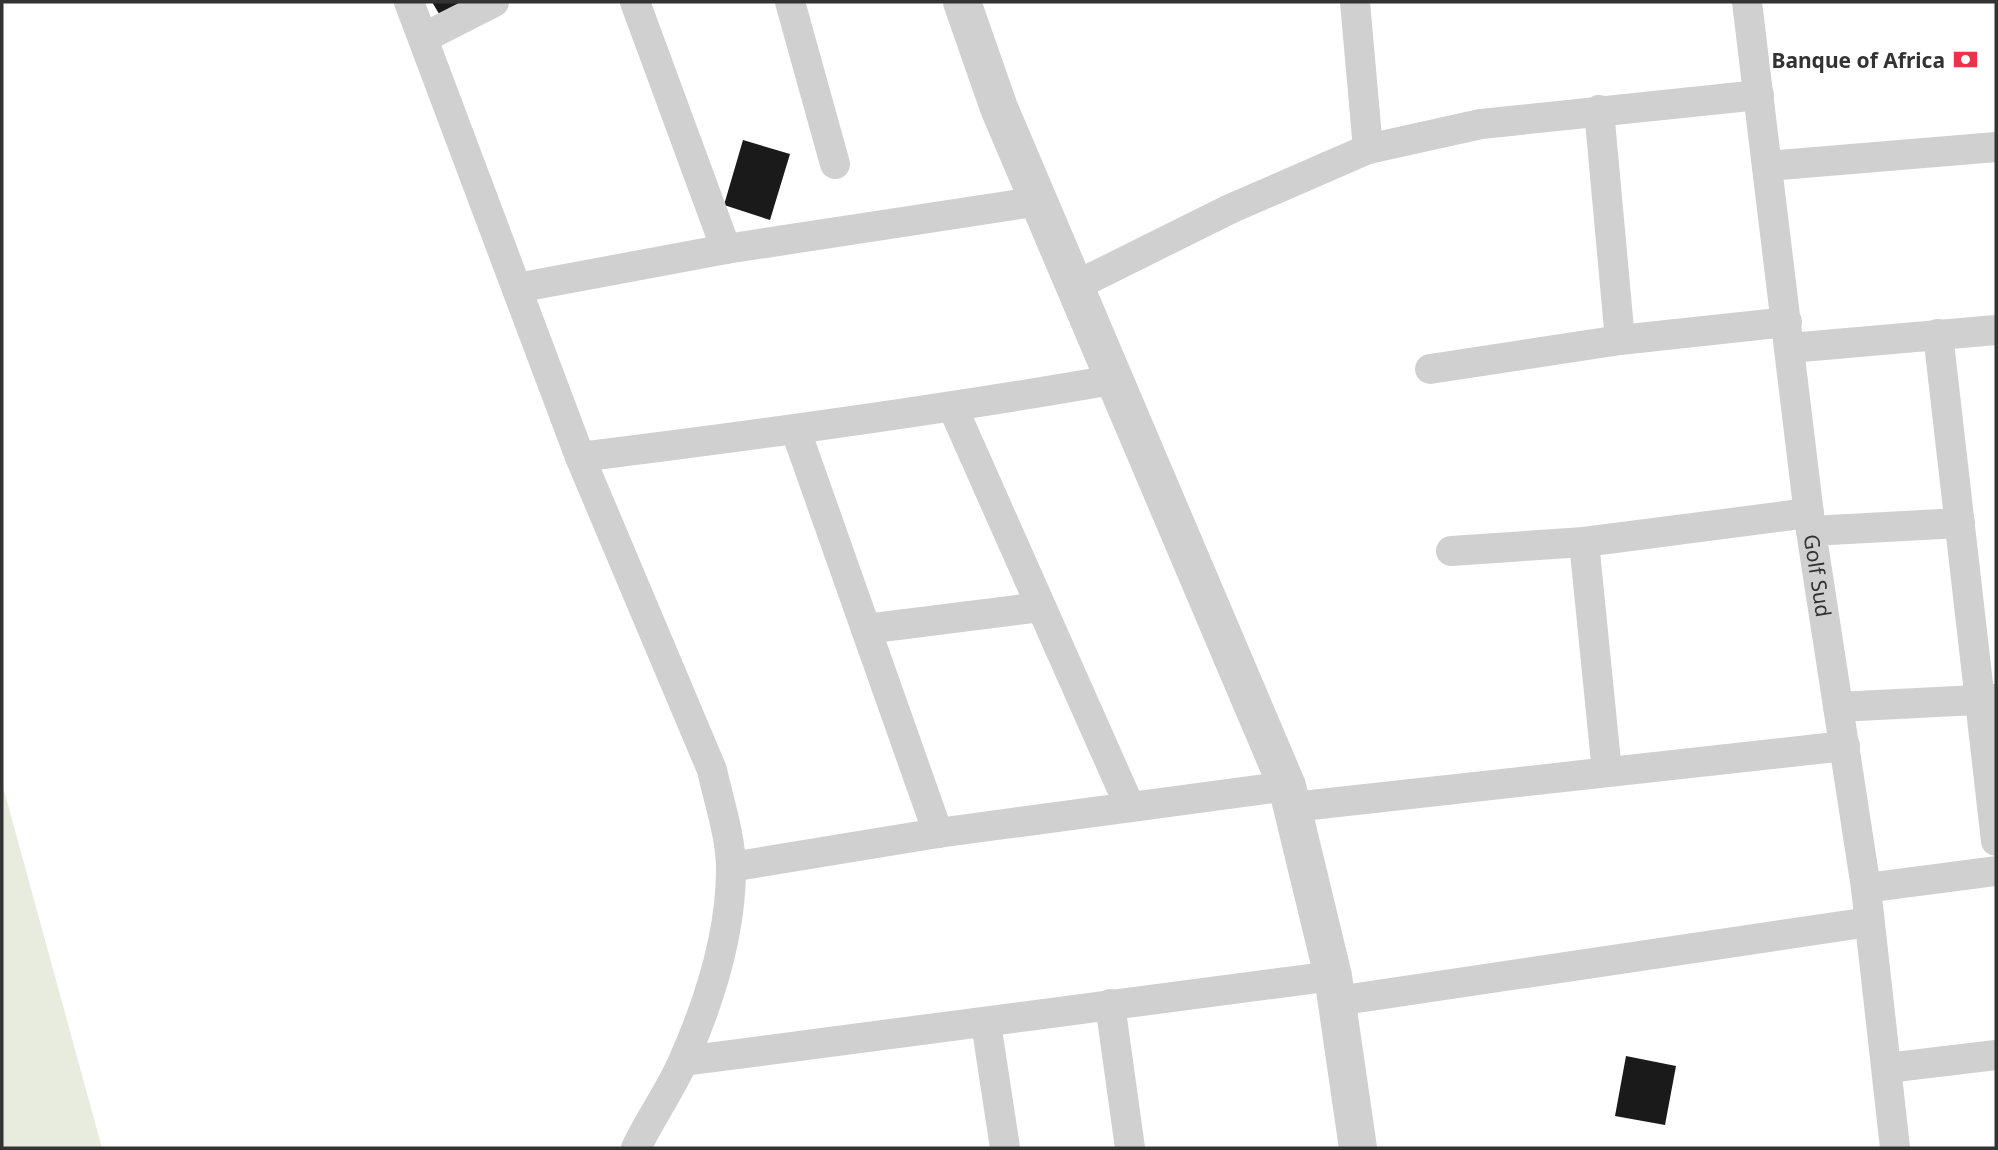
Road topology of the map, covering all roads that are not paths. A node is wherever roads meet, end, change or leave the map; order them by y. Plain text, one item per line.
1 (410, 2) edge
2 (494, 2) edge
3 (635, 2) edge
4 (790, 2) edge
5 (962, 2) edge
6 (1355, 2) edge
7 (1747, 2) edge
8 (425, 37) junction
9 (1759, 95) junction
10 (1599, 110) junction
11 (1996, 147) edge
12 (1368, 149) junction
13 (835, 164) dead end
14 (1767, 166) junction
15 (1041, 201) junction
16 (726, 249) junction
17 (1074, 286) junction
18 (517, 288) junction
19 (1996, 330) edge
20 (1938, 334) junction
21 (1788, 335) junction
22 (1620, 340) junction
23 (1430, 369) dead end
24 (1112, 380) junction
25 (953, 408) junction
26 (796, 431) junction
27 (580, 457) junction
28 (1810, 522) junction
29 (1960, 523) junction
30 (1584, 542) junction
31 (1451, 551) dead end
32 (1040, 607) junction
33 (866, 629) junction
34 (1988, 700) edge
35 (1838, 707) junction
36 (1844, 746) junction
37 (1607, 772) junction
38 (1290, 797) junction
39 (1130, 807) junction
40 (938, 833) junction
41 (1996, 841) edge
42 (731, 867) junction
43 (1996, 871) edge
44 (1866, 888) junction
45 (1869, 922) junction
46 (1335, 989) junction
47 (1110, 1004) junction
48 (986, 1023) junction
49 (1996, 1055) edge
50 (684, 1061) junction
51 (1887, 1068) junction
52 (636, 1148) edge
53 (1005, 1148) edge
54 (1129, 1148) edge
55 (1357, 1148) edge
56 (1895, 1148) edge

1 - 8 street
2 - 8 street
3 - 16 street
4 - 13 street
5 - 15 street
6 - 12 street
7 - 9 street, Golf Sud
8 - 18 street
9 - 10 street
9 - 14 street, Golf Sud
10 - 12 street
10 - 22 street
11 - 14 street
12 - 17 street
14 - 21 street, Golf Sud
15 - 16 street
15 - 17 street
16 - 18 street
17 - 24 street
18 - 27 street
19 - 20 street
20 - 21 street
20 - 29 street
21 - 22 street
21 - 28 street, Golf Sud
22 - 23 street
24 - 25 street
24 - 38 street
25 - 26 street
25 - 32 street
26 - 27 street
26 - 33 street
27 - 42 street
28 - 29 street
28 - 30 street
28 - 35 street, Golf Sud
29 - 34 street
30 - 31 street
30 - 37 street
32 - 33 street
32 - 39 street
33 - 40 street
34 - 35 street
34 - 41 street
35 - 36 street, Golf Sud
36 - 37 street
36 - 44 street, Golf Sud
37 - 38 street
38 - 39 street
38 - 46 street
39 - 40 street
40 - 42 street
42 - 50 street
43 - 44 street
44 - 45 street, Golf Sud
45 - 46 street
45 - 51 street, Golf Sud
46 - 47 street
46 - 55 street
47 - 48 street
47 - 54 street
48 - 50 street
48 - 53 street
49 - 51 street
50 - 52 street
51 - 56 street, Golf Sud

